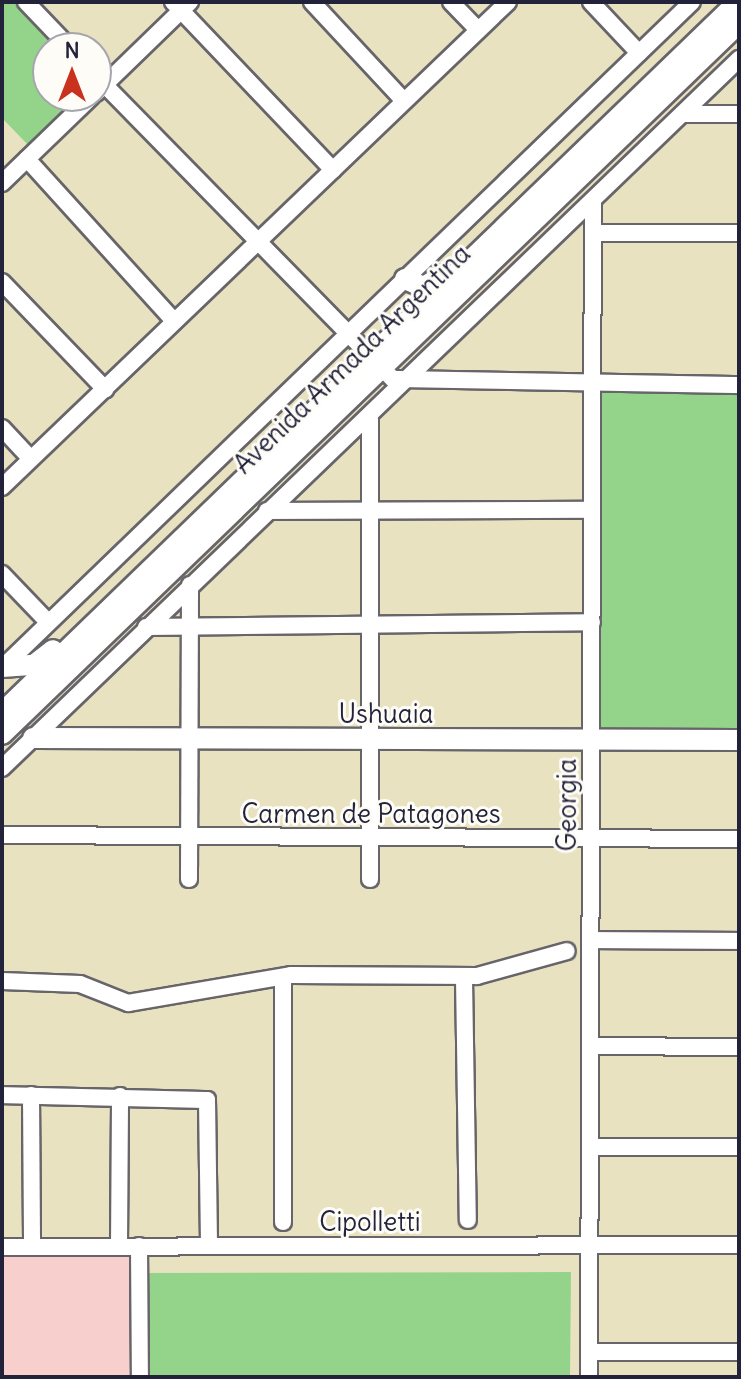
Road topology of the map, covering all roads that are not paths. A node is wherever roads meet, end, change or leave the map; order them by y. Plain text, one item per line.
1 (26, 2) edge
2 (312, 2) edge
3 (451, 2) edge
4 (508, 2) edge
5 (591, 2) edge
6 (692, 2) edge
7 (738, 2) edge
8 (181, 5) edge
9 (739, 23) edge
10 (478, 30) junction
11 (55, 32) edge
12 (639, 53) junction
13 (739, 59) edge
14 (112, 72) edge
15 (404, 101) junction
16 (112, 102) edge
17 (73, 112) edge
18 (683, 114) junction
19 (739, 114) edge
20 (27, 159) junction
21 (333, 170) junction
22 (2, 183) edge
23 (593, 201) junction
24 (593, 233) junction
25 (739, 233) edge
26 (256, 244) junction
27 (478, 249) junction
28 (405, 279) junction
29 (2, 282) edge
30 (174, 321) junction
31 (346, 333) junction
32 (374, 363) junction
33 (405, 385) junction
34 (592, 385) junction
35 (739, 385) edge
36 (105, 389) junction
37 (370, 419) junction
38 (2, 428) edge
39 (31, 459) junction
40 (2, 487) edge
41 (592, 510) junction
42 (267, 511) junction
43 (370, 511) junction
44 (2, 574) edge
45 (190, 585) junction
46 (112, 603) junction
47 (47, 621) junction
48 (592, 622) junction
49 (370, 624) junction
50 (191, 626) junction
51 (146, 627) junction
52 (2, 668) edge
53 (2, 713) edge
54 (2, 734) edge
55 (33, 738) junction
56 (190, 740) junction
57 (370, 740) junction
58 (591, 740) junction
59 (739, 740) edge
60 (2, 768) edge
61 (2, 835) edge
62 (189, 837) junction
63 (369, 838) junction
64 (739, 839) edge
65 (590, 840) junction
66 (189, 879) dead end
67 (370, 879) dead end
68 (591, 940) junction
69 (739, 941) edge
70 (567, 951) dead end
71 (283, 977) junction
72 (464, 978) junction
73 (2, 981) edge
74 (592, 1046) junction
75 (739, 1047) edge
76 (2, 1095) edge
77 (31, 1095) junction
78 (120, 1096) junction
79 (590, 1147) junction
80 (739, 1147) edge
81 (468, 1220) dead end
82 (283, 1222) dead end
83 (590, 1245) junction
84 (739, 1245) edge
85 (119, 1246) junction
86 (139, 1246) junction
87 (209, 1246) junction
88 (2, 1247) edge
89 (32, 1247) junction
90 (589, 1352) junction
91 (739, 1352) edge
92 (140, 1377) edge
93 (589, 1377) edge

1 - 11 street
2 - 15 street
3 - 10 street
4 - 10 street
5 - 12 street
6 - 12 street, Avenida Armada Argentina
7 - 27 main road, Avenida Armada Argentina
8 - 14 street
8 - 21 street
9 - 32 main road, Avenida Armada Argentina
10 - 15 street
12 - 28 street, Avenida Armada Argentina
13 - 18 street, Avenida Armada Argentina
15 - 21 street
16 - 26 street
17 - 20 street
18 - 19 street
18 - 23 street, Avenida Armada Argentina
20 - 22 street
20 - 30 street
21 - 26 street
23 - 24 street, Georgia
23 - 33 street, Avenida Armada Argentina
24 - 25 street
24 - 34 street, Georgia
26 - 30 street
26 - 31 street
27 - 28 main road
27 - 32 main road, Avenida Armada Argentina
28 - 31 street, Avenida Armada Argentina
29 - 36 street
30 - 36 street
31 - 32 street
31 - 47 street, Avenida Armada Argentina
32 - 33 street
32 - 46 main road, Avenida Armada Argentina
32 - 54 main road, Avenida Armada Argentina
33 - 34 street
33 - 37 street, Avenida Armada Argentina
34 - 35 street
34 - 41 street, Georgia
36 - 39 street
37 - 42 street, Avenida Armada Argentina
37 - 43 street
38 - 39 street
39 - 40 street
41 - 43 street
41 - 48 street, Georgia
42 - 43 street
42 - 45 street, Avenida Armada Argentina
43 - 49 street
44 - 47 street
45 - 50 street
45 - 51 street, Avenida Armada Argentina
46 - 52 main road
46 - 53 main road, Avenida Armada Argentina
47 - 52 street, Avenida Armada Argentina
48 - 49 street
48 - 58 street, Georgia
49 - 50 street
49 - 57 street
50 - 51 street
50 - 56 street
51 - 55 street, Avenida Armada Argentina
55 - 56 main road, Ushuaia
55 - 60 street, Avenida Armada Argentina
56 - 57 main road, Ushuaia
56 - 62 street
57 - 58 main road, Ushuaia
57 - 63 street
58 - 59 main road, Ushuaia
58 - 65 street, Georgia
61 - 62 street, Carmen de Patagones
62 - 63 street, Carmen de Patagones
62 - 66 street
63 - 65 street, Carmen de Patagones
63 - 67 street
64 - 65 street, Carmen de Patagones
65 - 68 street, Georgia
68 - 69 street
68 - 74 street, Georgia
70 - 72 street
71 - 72 street
71 - 73 street
71 - 82 street
72 - 81 street
74 - 75 street
74 - 79 street, Georgia
76 - 77 street
77 - 78 street
77 - 89 street
78 - 85 street
78 - 87 street
79 - 80 street
79 - 83 street, Georgia
83 - 84 street, Cipolletti
83 - 87 street, Cipolletti
83 - 90 street, Georgia
85 - 86 street, Cipolletti
85 - 89 street, Cipolletti
86 - 87 street, Cipolletti
86 - 92 street
88 - 89 street, Cipolletti
90 - 91 street
90 - 93 street, Georgia

